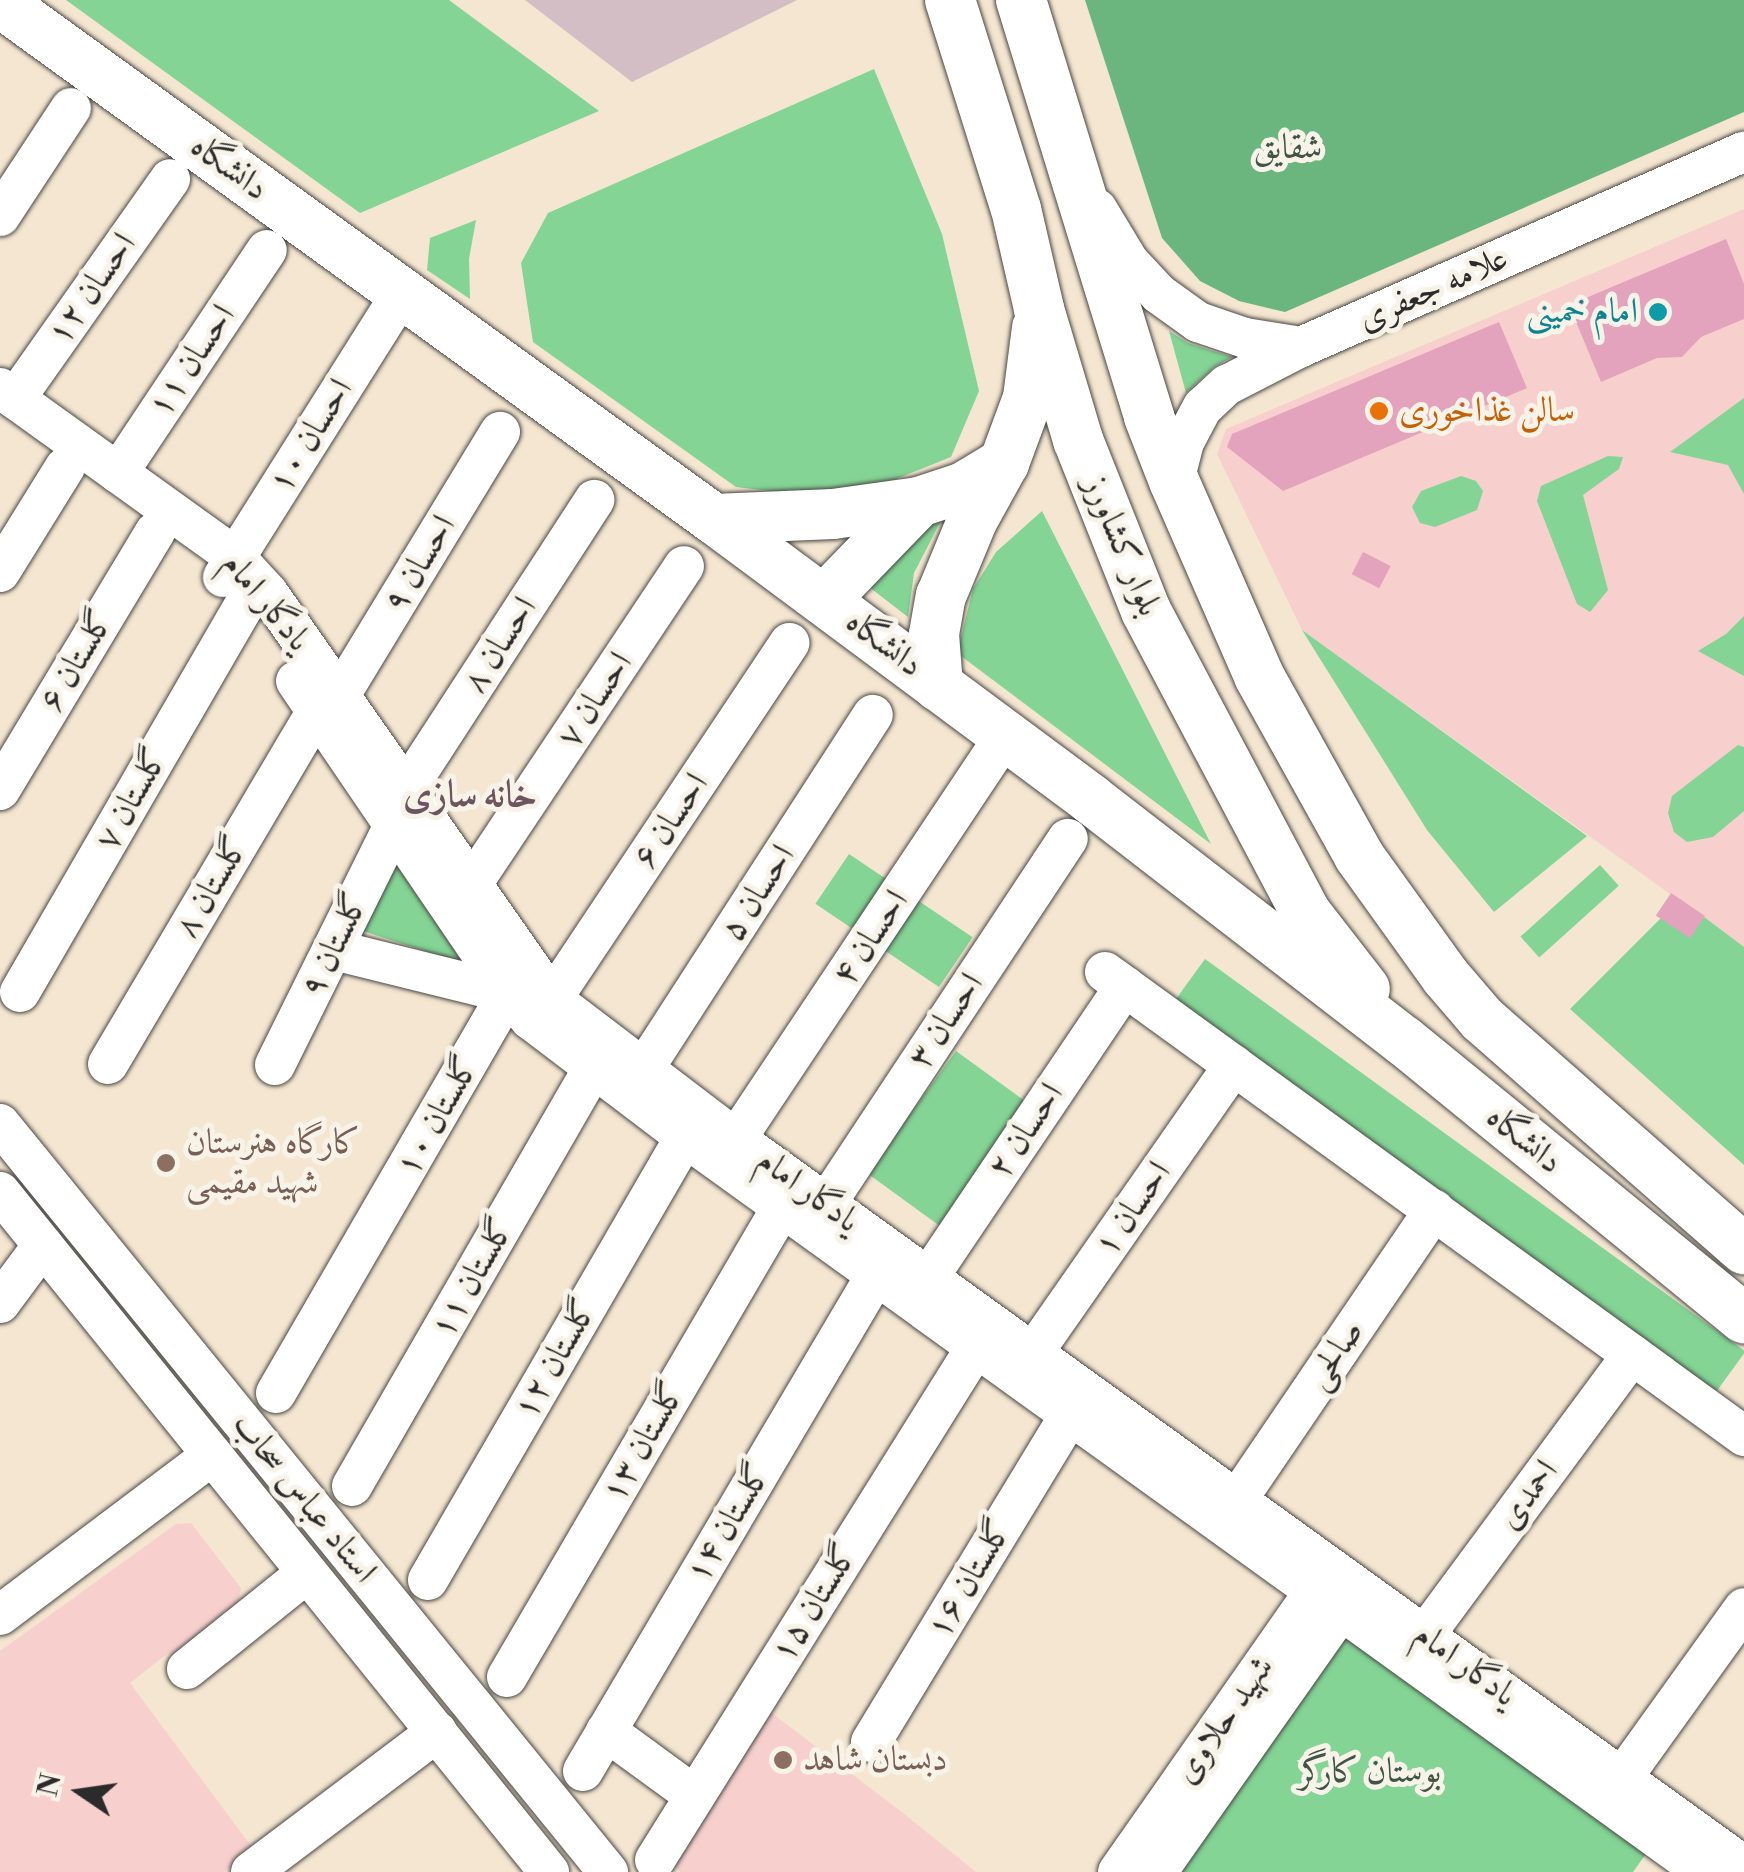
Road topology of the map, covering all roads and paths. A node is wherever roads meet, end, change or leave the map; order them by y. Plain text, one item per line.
1 (932, 0) edge
2 (950, 0) edge
3 (1021, 0) edge
4 (1049, 0) edge
5 (0, 2) edge
6 (1039, 56) junction
7 (972, 66) junction
8 (72, 108) dead end
9 (1744, 152) edge
10 (1072, 165) junction
11 (170, 179) dead end
12 (0, 216) edge
13 (267, 250) dead end
14 (402, 293) junction
15 (1039, 308) junction
16 (1301, 347) junction
17 (5, 402) edge
18 (500, 432) dead end
19 (1004, 464) junction
20 (65, 467) junction
21 (118, 473) junction
22 (1174, 481) junction
23 (594, 500) dead end
24 (919, 502) junction
25 (714, 519) junction
26 (155, 532) junction
27 (684, 566) dead end
28 (0, 572) edge
29 (233, 581) junction
30 (824, 600) junction
31 (789, 643) dead end
32 (938, 686) junction
33 (328, 703) junction
34 (873, 715) dead end
35 (1005, 736) junction
36 (0, 790) edge
37 (400, 807) junction
38 (1068, 839) dead end
39 (472, 884) junction
40 (334, 950) junction
41 (1446, 977) joint
42 (20, 992) dead end
43 (508, 993) junction
44 (552, 999) junction
45 (1404, 1041) junction
46 (108, 1064) dead end
47 (275, 1065) dead end
48 (1234, 1065) junction
49 (594, 1069) junction
50 (643, 1070) junction
51 (0, 1124) edge
52 (684, 1138) junction
53 (736, 1139) junction
54 (0, 1192) edge
55 (826, 1204) junction
56 (782, 1207) junction
57 (1434, 1210) junction
58 (43, 1245) junction
59 (1744, 1249) edge
60 (876, 1275) junction
61 (928, 1278) junction
62 (0, 1303) edge
63 (1744, 1318) edge
64 (976, 1347) junction
65 (1033, 1353) junction
66 (1632, 1355) junction
67 (276, 1393) dead end
68 (1070, 1415) junction
69 (1744, 1436) edge
70 (212, 1455) junction
71 (352, 1486) dead end
72 (1237, 1500) junction
73 (308, 1573) junction
74 (428, 1580) dead end
75 (1336, 1589) junction
76 (1744, 1608) edge
77 (0, 1616) edge
78 (1424, 1636) junction
79 (186, 1670) dead end
80 (507, 1678) dead end
81 (606, 1731) junction
82 (437, 1732) junction
83 (871, 1742) dead end
84 (583, 1771) dead end
85 (1622, 1778) junction
86 (1192, 1794) junction
87 (695, 1796) junction
88 (655, 1860) dead end
89 (1744, 1866) edge
90 (251, 1872) edge
91 (548, 1872) edge
92 (608, 1872) edge
93 (1118, 1872) edge
94 (1157, 1872) edge
95 (1704, 1872) edge

1 - 7 main road
2 - 7 main road, بلوار کشاورز
3 - 6 main road, بلوار کشاورز
4 - 6 street
5 - 14 main road, دانشگاه
6 - 10 main road, بلوار کشاورز
7 - 15 main road, بلوار کشاورز
8 - 12 street
9 - 16 street, علامه جعفری
10 - 16 street
10 - 22 main road, بلوار کشاورز
11 - 17 street, احسان ۱۲
13 - 21 street, احسان ۱۱
14 - 25 main road, دانشگاه
14 - 29 street, احسان ۱۰
15 - 19 main road
15 - 45 main road, بلوار کشاورز
16 - 22 street, علامه جعفری
17 - 20 street, یادگار امام
17 - 21 street, یادگار امام
18 - 33 street, احسان ۹
19 - 24 main road
19 - 32 main road
20 - 26 street, یادگار امام
20 - 28 street
21 - 29 street, یادگار امام
22 - 41 main road, بلوار کشاورز
23 - 37 street, احسان ۸
24 - 25 main road
24 - 30 main road
25 - 30 main road, دانشگاه
26 - 29 street, یادگار امام
26 - 36 street, گلستان ۶
27 - 39 street, احسان ۷
29 - 33 street, یادگار امام
29 - 42 street, گلستان ۷
30 - 32 main road, دانشگاه
31 - 44 street, احسان ۶
32 - 35 main road, دانشگاه
33 - 37 street, یادگار امام
33 - 46 street, گلستان ۸
34 - 50 street, احسان ۵
35 - 45 main road, دانشگاه
35 - 53 street, احسان ۴
37 - 39 street, یادگار امام
37 - 40 street, گلستان ۹
37 - 43 street, یادگار امام
38 - 55 street, احسان ۳
39 - 44 street, یادگار امام
40 - 43 street
40 - 47 street, گلستان ۹
41 - 59 main road, دانشگاه
43 - 49 street, یادگار امام
43 - 67 street, گلستان ۱۰
44 - 50 street, یادگار امام
45 - 63 main road, دانشگاه
48 - 57 street
48 - 61 street, احسان ۲
48 - 65 street, احسان ۱
49 - 52 street, یادگار امام
49 - 71 street, گلستان ۱۱
50 - 53 street, یادگار امام
51 - 92 street, استاد عباس سحاب
52 - 56 street, یادگار امام
52 - 74 street, گلستان ۱۲
53 - 55 street, یادگار امام
54 - 58 street, استاد عباس سحاب
55 - 61 street, یادگار امام
56 - 60 street, یادگار امام
56 - 80 street, گلستان ۱۳
57 - 66 street
57 - 72 street, صالحی
58 - 62 street
58 - 70 street, استاد عباس سحاب
60 - 64 street, یادگار امام
60 - 81 street, گلستان ۱۴
61 - 65 street, یادگار امام
64 - 68 street, یادگار امام
64 - 87 street, گلستان ۱۵
65 - 72 street, یادگار امام
66 - 69 street
66 - 78 street, احمدی
68 - 75 street, یادگار امام
68 - 83 street, گلستان ۱۶
70 - 73 street, استاد عباس سحاب
70 - 77 street
72 - 75 street, یادگار امام
73 - 79 street
73 - 82 street, استاد عباس سحاب
75 - 78 street, یادگار امام
75 - 86 street, شهید حلاوی
75 - 95 street, یادگار امام
76 - 85 street
78 - 85 street, یادگار امام
81 - 84 street, گلستان ۱۴
81 - 87 street
82 - 90 street
82 - 91 street, استاد عباس سحاب
85 - 89 street, یادگار امام
86 - 93 street, شهید حلاوی
86 - 94 street, شهید حلاوی
87 - 88 street, گلستان ۱۵

